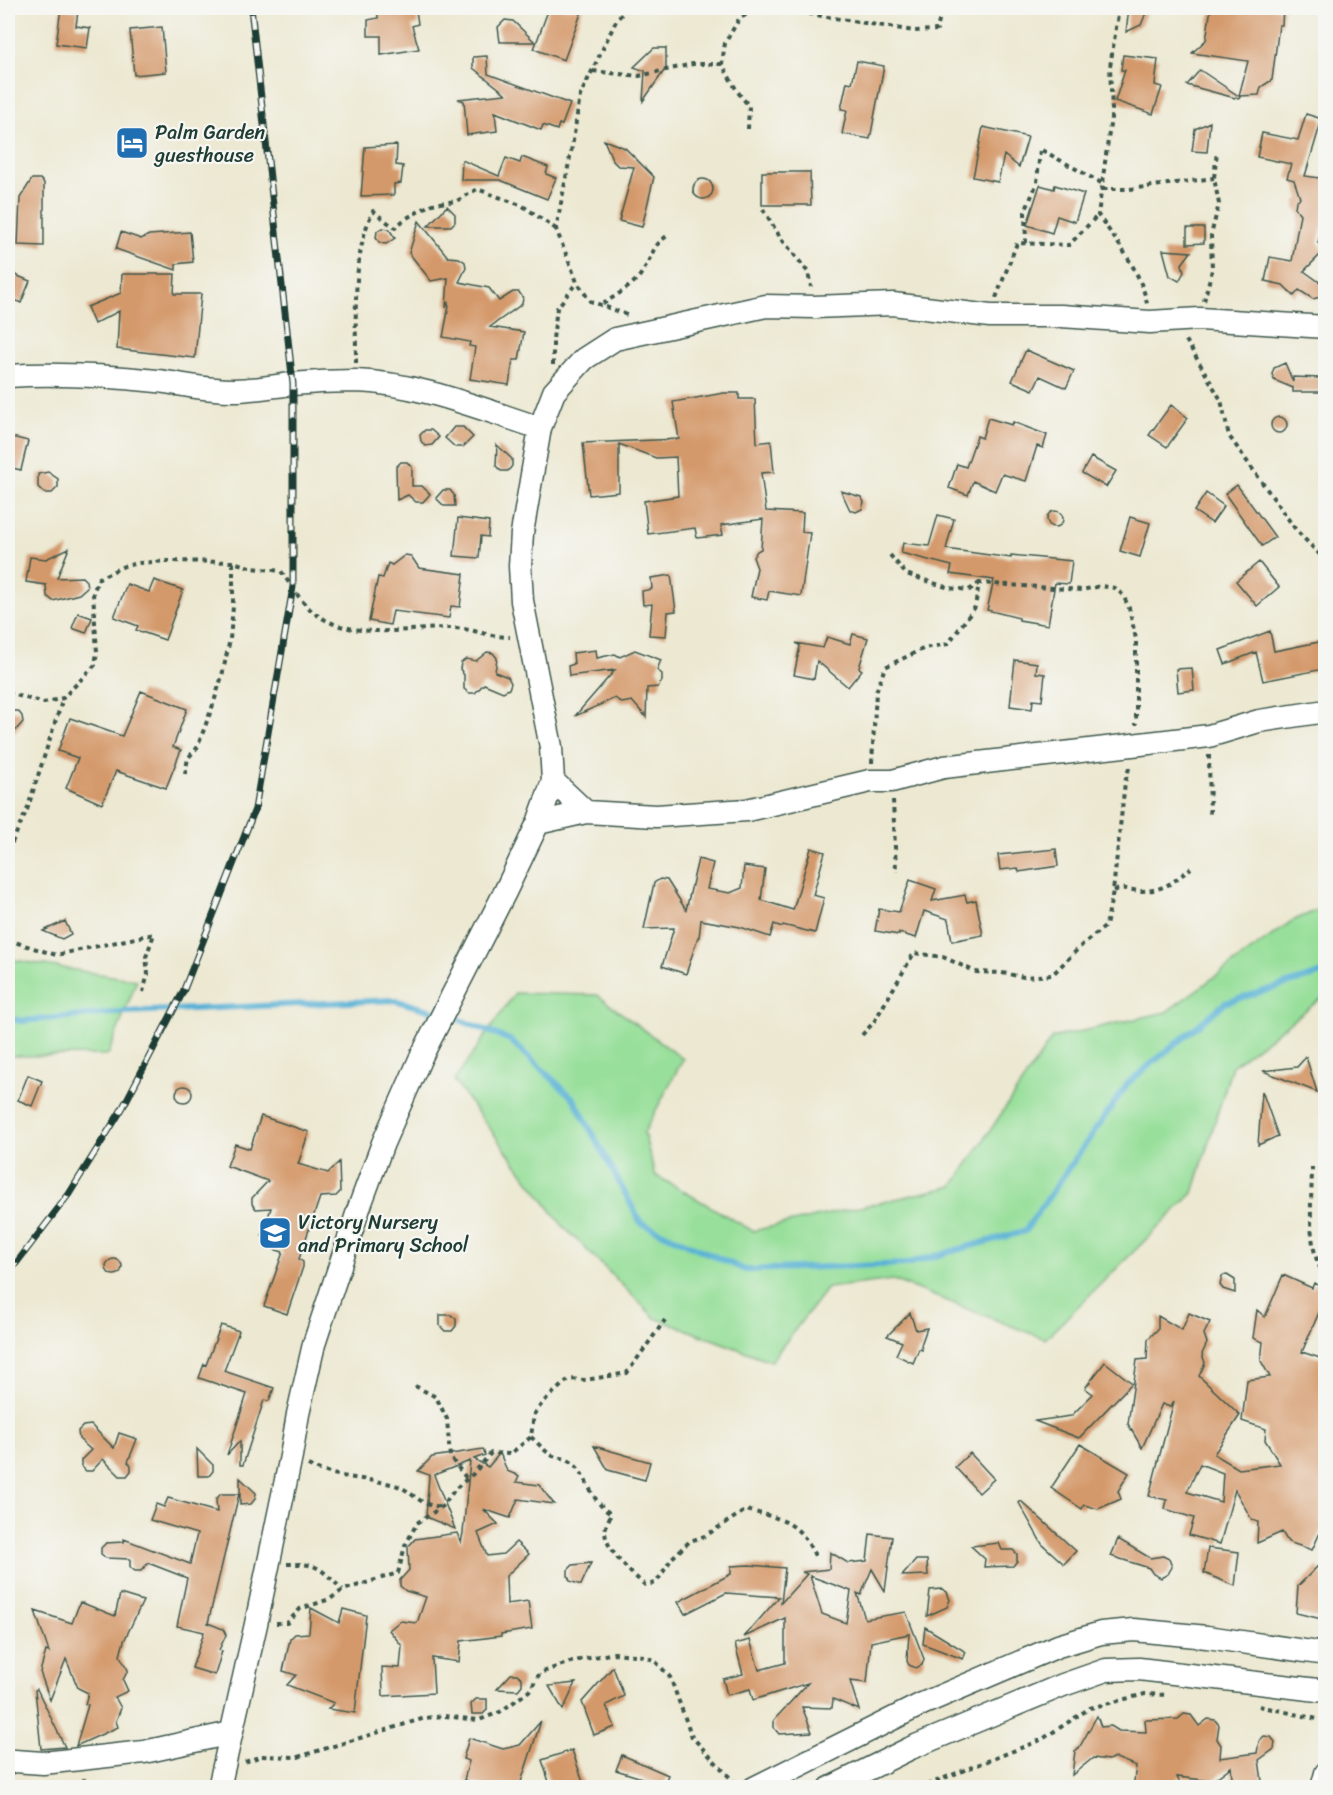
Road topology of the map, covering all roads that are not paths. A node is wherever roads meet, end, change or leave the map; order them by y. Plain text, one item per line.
1 (1326, 327) edge
2 (8, 376) edge
3 (540, 428) junction
4 (1326, 711) edge
5 (553, 781) junction
6 (586, 812) junction
7 (538, 823) junction
8 (1326, 1654) edge
9 (1326, 1690) edge
10 (231, 1733) junction
11 (8, 1763) edge
12 (1326, 1773) edge
13 (221, 1779) edge
14 (754, 1788) edge
15 (830, 1788) edge
16 (1322, 1788) edge

1 - 3 street
2 - 3 street
3 - 5 street
4 - 6 street
5 - 6 street
5 - 7 street
6 - 7 street
7 - 10 street
8 - 14 street
9 - 15 street
10 - 11 street
10 - 13 street
12 - 16 street

